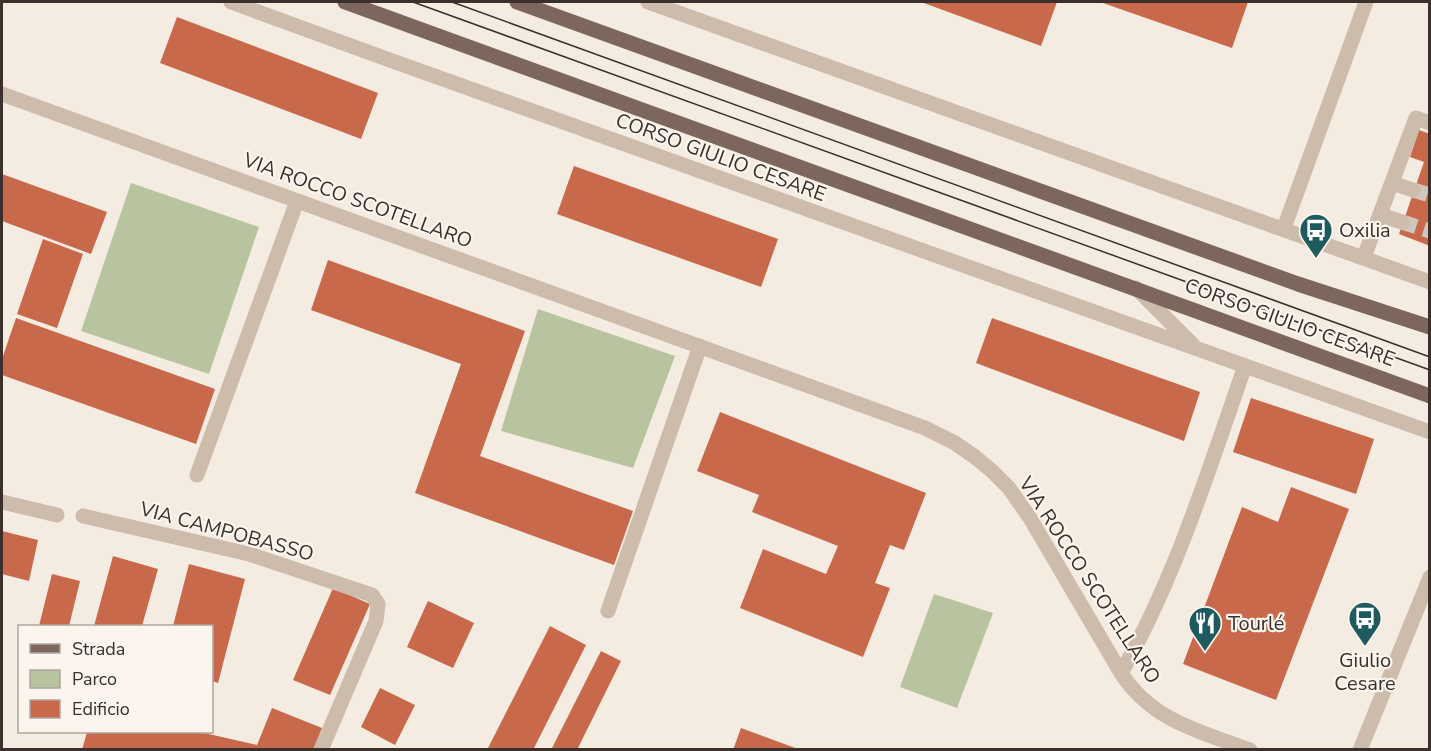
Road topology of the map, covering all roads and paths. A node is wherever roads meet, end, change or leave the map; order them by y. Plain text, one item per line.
1 (231, 2) edge
2 (345, 2) edge
3 (517, 2) edge
4 (648, 2) edge
5 (1366, 2) edge
6 (2, 94) edge
7 (1430, 123) edge
8 (1392, 183) junction
9 (1413, 190) tunnel mouth
10 (297, 201) junction
11 (1380, 215) junction
12 (1402, 222) tunnel mouth
13 (1284, 228) junction
14 (1364, 257) junction
15 (1430, 282) edge
16 (1136, 287) junction
17 (1430, 327) edge
18 (700, 346) junction
19 (1197, 350) junction
20 (1245, 366) junction
21 (1430, 396) edge
22 (1430, 432) edge
23 (197, 475) dead end
24 (2, 502) edge
25 (57, 514) dead end
26 (83, 516) dead end
27 (1430, 577) edge
28 (608, 611) dead end
29 (1121, 673) junction
30 (321, 750) edge
31 (1250, 750) edge
32 (1360, 750) edge

1 - 19 street, CORSO GIULIO CESARE
2 - 16 main road, CORSO GIULIO CESARE
3 - 17 main road, CORSO GIULIO CESARE
4 - 13 street
5 - 13 street
6 - 10 street, VIA ROCCO SCOTELLARO
7 - 8 street
8 - 9 street
8 - 11 street
10 - 18 street, VIA ROCCO SCOTELLARO
10 - 23 street
11 - 12 street
11 - 14 street
13 - 14 street
14 - 15 street
16 - 19 street, CORSO GIULIO CESARE
16 - 21 main road, CORSO GIULIO CESARE
18 - 28 street
18 - 29 street, VIA ROCCO SCOTELLARO
19 - 20 street, CORSO GIULIO CESARE
20 - 22 street, CORSO GIULIO CESARE
20 - 29 street
24 - 25 street
26 - 30 street, VIA CAMPOBASSO
27 - 32 street
29 - 31 street, VIA ROCCO SCOTELLARO

